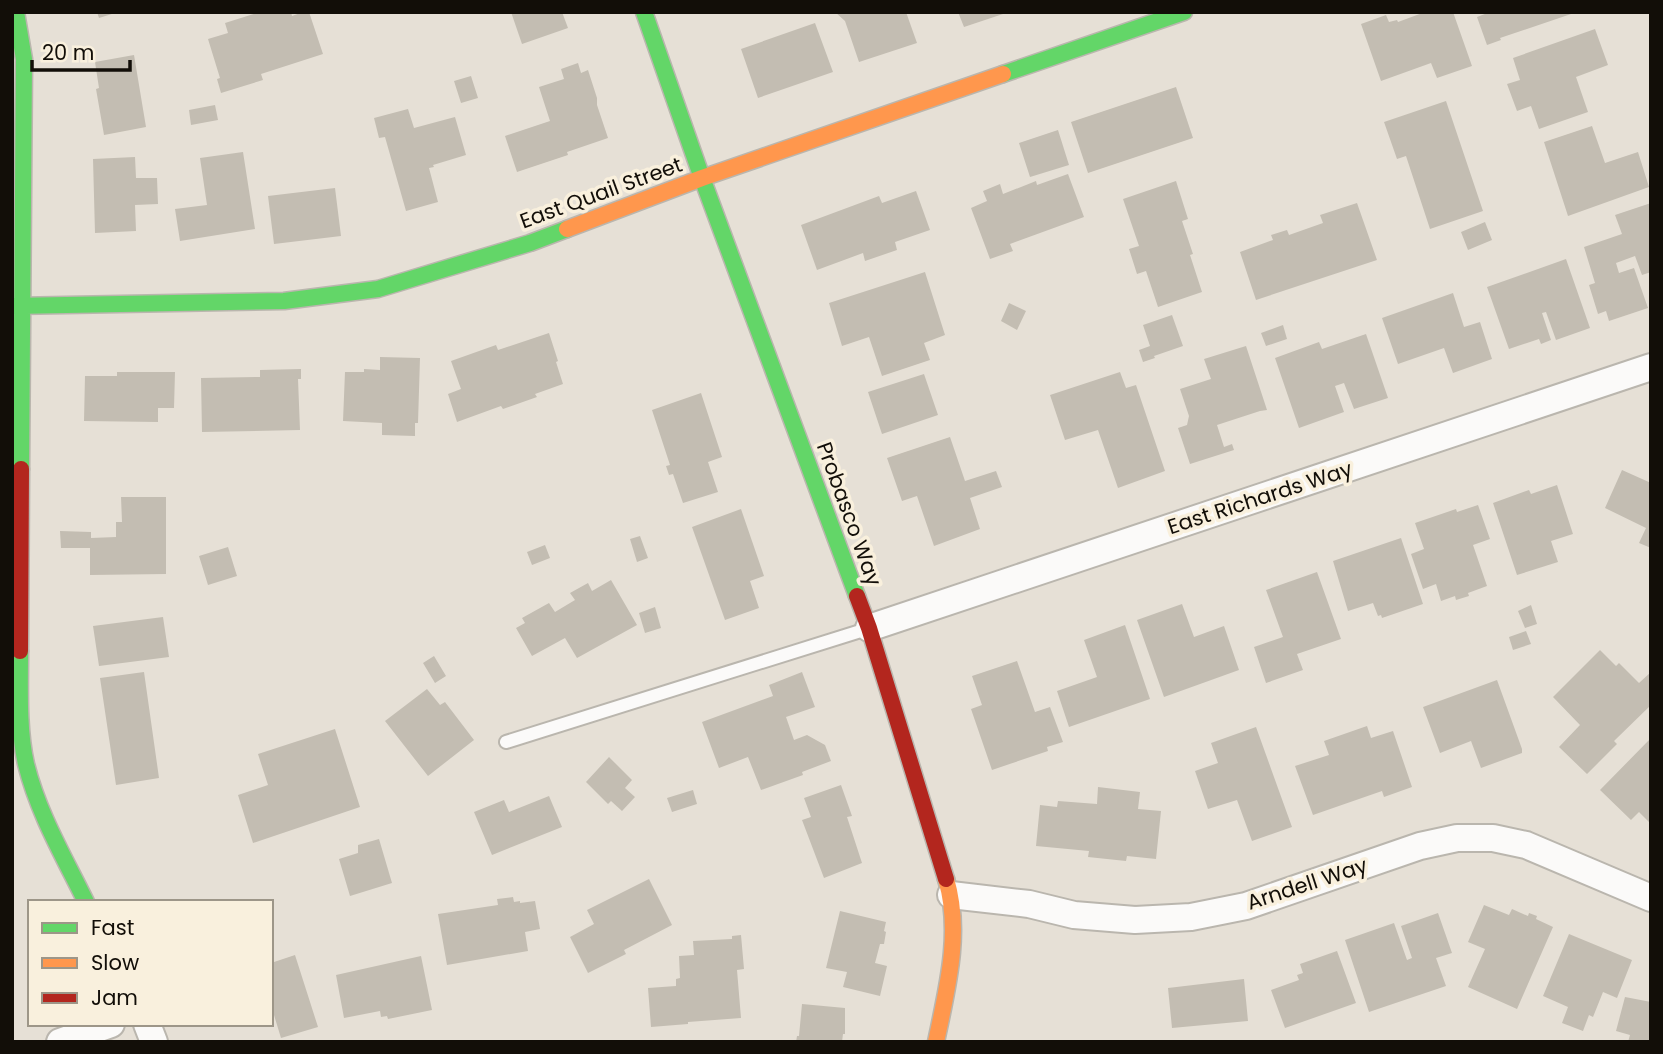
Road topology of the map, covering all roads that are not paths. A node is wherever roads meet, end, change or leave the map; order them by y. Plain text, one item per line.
1 (16, 12) edge
2 (644, 12) edge
3 (1184, 12) edge
4 (702, 178) junction
5 (17, 306) edge
6 (1651, 367) edge
7 (16, 583) edge
8 (869, 628) junction
9 (506, 742) dead end
10 (951, 895) junction
11 (1651, 898) edge
12 (85, 900) edge
13 (105, 1026) edge
14 (148, 1026) edge
15 (60, 1042) edge
16 (155, 1042) edge
17 (936, 1042) edge

1 - 5 street
2 - 4 street, Probasco Way
3 - 4 street, East Quail Street
4 - 5 street, East Quail Street
4 - 8 street, Probasco Way
5 - 7 street
6 - 8 street, East Richards Way
7 - 12 street
8 - 9 lane
8 - 10 street, Probasco Way
10 - 11 street, Arndell Way
10 - 17 street, Probasco Way
13 - 15 street
14 - 16 street

